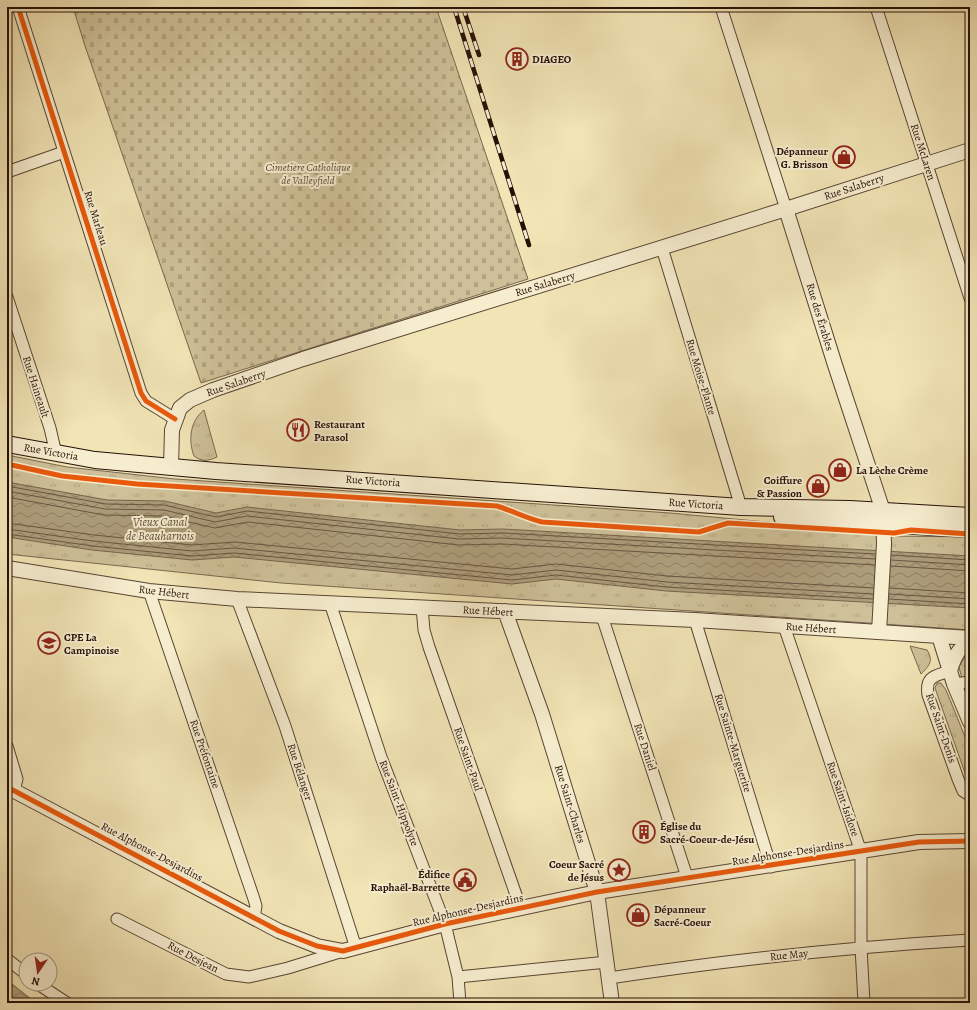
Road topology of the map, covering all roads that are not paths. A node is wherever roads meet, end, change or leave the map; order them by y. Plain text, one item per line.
1 (18, 7) edge
2 (721, 7) edge
3 (876, 7) edge
4 (970, 150) edge
5 (64, 152) junction
6 (926, 164) junction
7 (7, 172) edge
8 (786, 209) junction
9 (662, 248) junction
10 (965, 267) edge
11 (7, 298) edge
12 (970, 298) edge
13 (175, 419) junction
14 (7, 444) edge
15 (56, 454) junction
16 (171, 467) junction
17 (741, 507) junction
18 (970, 516) edge
19 (883, 517) junction
20 (970, 529) edge
21 (7, 568) edge
22 (149, 591) junction
23 (237, 599) junction
24 (330, 603) junction
25 (422, 608) junction
26 (505, 611) junction
27 (602, 616) junction
28 (695, 620) junction
29 (784, 626) junction
30 (879, 632) junction
31 (939, 636) junction
32 (970, 638) edge
33 (970, 641) edge
34 (952, 677) junction
35 (970, 682) edge
36 (970, 722) edge
37 (7, 746) edge
38 (10, 789) edge
39 (970, 795) edge
40 (970, 841) edge
41 (861, 852) junction
42 (771, 867) junction
43 (687, 877) junction
44 (598, 892) junction
45 (521, 909) junction
46 (254, 918) junction
47 (117, 919) dead end
48 (445, 924) junction
49 (970, 940) edge
50 (861, 947) junction
51 (350, 949) junction
52 (7, 959) edge
53 (607, 962) junction
54 (18, 968) edge
55 (458, 977) junction
56 (609, 978) junction
57 (50, 992) edge
58 (67, 1003) edge
59 (460, 1003) edge
60 (612, 1003) edge
61 (864, 1003) edge

1 - 5 street, Rue Marleau
2 - 8 street, Rue des Érables
3 - 6 street, Rue McLaren
4 - 6 street, Rue Salaberry
5 - 7 street
5 - 13 street, Rue Marleau
6 - 8 street, Rue Salaberry
6 - 10 street, Rue McLaren
8 - 9 street, Rue Salaberry
8 - 19 street, Rue des Érables
9 - 13 street, Rue Salaberry
9 - 17 street, Rue Moise-Plante
10 - 12 street, Rue McLaren
11 - 15 street, Rue Haineault
13 - 16 street, Rue Salaberry
14 - 15 main road, Rue Victoria
15 - 16 main road, Rue Victoria
16 - 17 main road, Rue Victoria
17 - 19 main road, Rue Victoria
18 - 19 main road, Rue Victoria
19 - 20 main road, Rue Victoria
19 - 30 street, Rue des Érables
21 - 22 street, Rue Hébert
22 - 23 street, Rue Hébert
22 - 46 street, Rue Préfontaine
23 - 24 street, Rue Hébert
23 - 51 street, Rue Bélanger
24 - 25 street, Rue Hébert
24 - 48 street, Rue Saint-Hippolyte
25 - 26 street, Rue Hébert
25 - 45 street, Rue Saint-Paul
26 - 27 street, Rue Hébert
26 - 44 street, Rue Saint-Charles
27 - 28 street, Rue Hébert
27 - 43 street, Rue Daniel
28 - 29 street, Rue Hébert
28 - 42 street, Rue Sainte-Marguerite
29 - 30 street, Rue Hébert
29 - 41 street, Rue Saint-Isidore
30 - 31 street, Rue Hébert
31 - 32 street, Rue Hébert
31 - 34 street
33 - 34 street
34 - 35 street
34 - 36 street
34 - 39 street, Rue Saint-Denis
37 - 38 street
38 - 46 street, Rue Alphonse-Desjardins
40 - 41 street, Rue Alphonse-Desjardins
41 - 42 street, Rue Alphonse-Desjardins
41 - 50 street, Rue Saint-Isidore
42 - 43 street, Rue Alphonse-Desjardins
43 - 44 street, Rue Alphonse-Desjardins
44 - 45 street, Rue Alphonse-Desjardins
44 - 53 street, Rue Saint-Charles
45 - 48 street, Rue Alphonse-Desjardins
46 - 51 street, Rue Alphonse-Desjardins
47 - 51 street, Rue Desjean
48 - 51 street, Rue Alphonse-Desjardins
48 - 55 street, Rue Saint-Hippolyte
49 - 50 street, Rue May
50 - 56 street, Rue May
50 - 61 street, Rue Saint-Isidore
52 - 54 street
53 - 55 street
53 - 56 street, Rue Saint-Charles
55 - 59 street, Rue Saint-Hippolyte
56 - 60 street, Rue Saint-Charles
57 - 58 street

